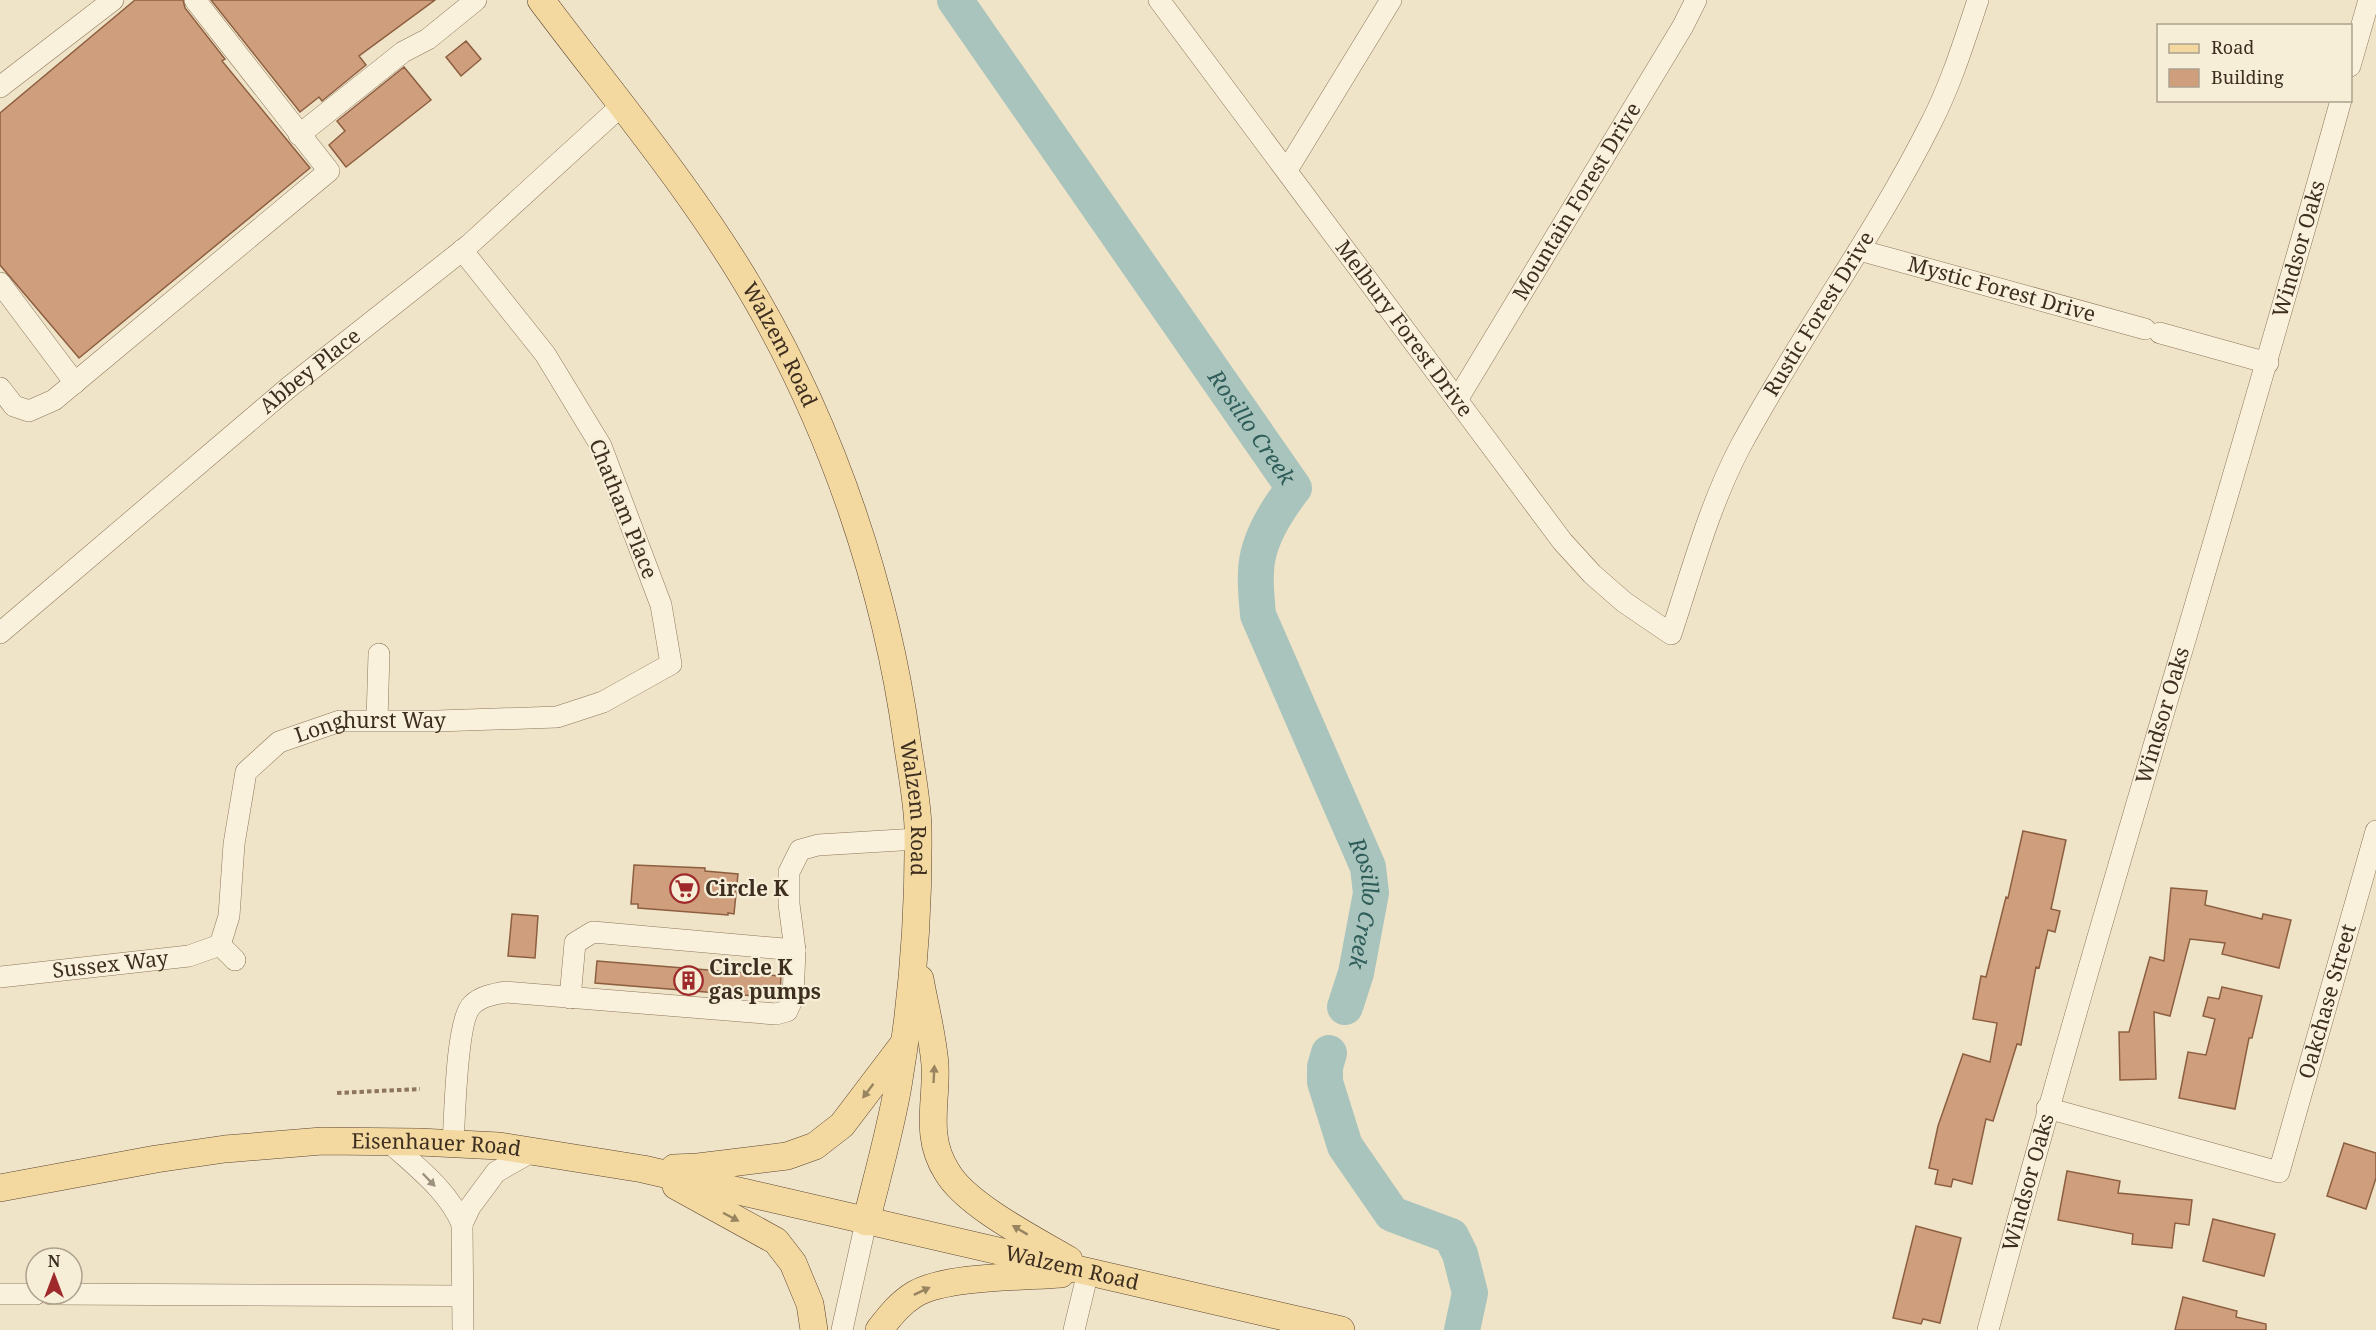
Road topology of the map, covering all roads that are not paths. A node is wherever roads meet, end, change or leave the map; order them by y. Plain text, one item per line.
1 (113, 0) edge
2 (195, 0) edge
3 (476, 0) edge
4 (541, 0) edge
5 (1159, 0) edge
6 (1391, 0) edge
7 (1696, 0) edge
8 (1978, 0) edge
9 (2369, 0) edge
10 (2352, 59) edge
11 (0, 87) edge
12 (2340, 102) edge
13 (621, 106) junction
14 (299, 135) junction
15 (1287, 170) junction
16 (462, 250) junction
17 (1859, 250) junction
18 (0, 283) edge
19 (2268, 363) junction
20 (75, 383) junction
21 (0, 388) edge
22 (1457, 400) junction
23 (0, 633) edge
24 (1671, 634) joint
25 (378, 654) dead end
26 (670, 664) joint
27 (377, 720) junction
28 (2376, 831) edge
29 (917, 839) junction
30 (913, 943) junction
31 (220, 945) junction
32 (795, 950) junction
33 (235, 960) dead end
34 (0, 977) edge
35 (570, 998) junction
36 (903, 1044) junction
37 (2048, 1108) junction
38 (388, 1142) junction
39 (453, 1143) junction
40 (532, 1151) junction
41 (643, 1169) junction
42 (0, 1188) edge
43 (866, 1222) junction
44 (462, 1224) junction
45 (1088, 1272) junction
46 (0, 1294) edge
47 (24, 1294) edge
48 (84, 1294) edge
49 (462, 1296) junction
50 (462, 1330) edge
51 (814, 1330) edge
52 (842, 1330) edge
53 (879, 1330) edge
54 (1074, 1330) edge
55 (1341, 1330) edge
56 (1988, 1330) edge

1 - 11 street
2 - 14 street
3 - 14 street
4 - 13 main road, Walzem Road
5 - 15 street, Melbury Forest Drive
6 - 15 street
7 - 22 street, Mountain Forest Drive
8 - 17 street, Rustic Forest Drive
9 - 10 street
12 - 19 street, Windsor Oaks
13 - 16 street, Abbey Place
13 - 29 main road, Walzem Road
14 - 20 street
15 - 22 street, Melbury Forest Drive
16 - 23 street, Abbey Place
16 - 26 street, Chatham Place
17 - 19 street, Mystic Forest Drive
17 - 24 street, Rustic Forest Drive
18 - 20 street
19 - 37 street, Windsor Oaks
20 - 21 street
22 - 24 street, Melbury Forest Drive
25 - 27 street
26 - 27 street, Longhurst Way
27 - 31 street, Longhurst Way
28 - 37 street, Oakchase Street
29 - 30 main road, Walzem Road
29 - 32 street
30 - 36 main road, Walzem Road
45 -> 30 main road
31 - 33 street
31 - 34 street, Sussex Way
32 - 35 street
32 - 35 street
35 - 39 street
36 -> 41 main road
36 - 43 main road, Walzem Road
37 - 56 street, Windsor Oaks
38 - 39 main road, Eisenhauer Road
38 - 42 main road, Eisenhauer Road
38 -> 44 street
39 - 40 main road, Eisenhauer Road
40 - 41 main road, Eisenhauer Road
40 - 44 street
41 - 43 main road, Eisenhauer Road
41 -> 51 main road
43 - 45 main road, Walzem Road
43 - 52 street
44 - 49 street
53 -> 45 main road
45 - 54 street
45 - 55 main road, Walzem Road
46 - 47 street
48 - 49 street
49 - 50 street

